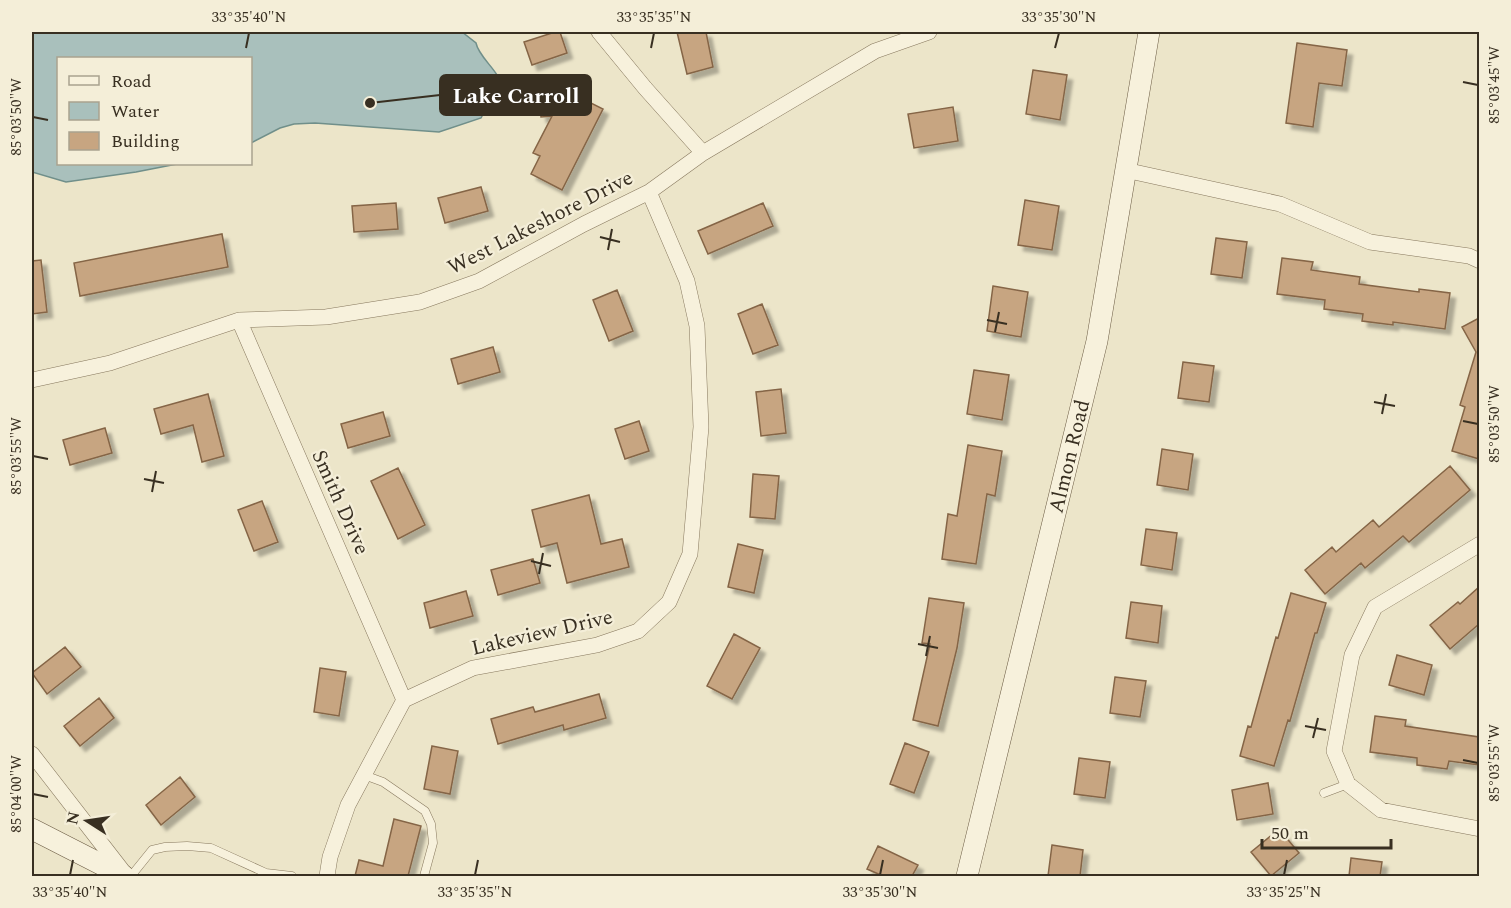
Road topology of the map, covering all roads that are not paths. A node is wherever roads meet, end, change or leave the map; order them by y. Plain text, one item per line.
1 (598, 32) edge
2 (929, 32) edge
3 (1149, 32) edge
4 (703, 153) junction
5 (1125, 170) junction
6 (648, 192) junction
7 (1479, 261) edge
8 (239, 320) junction
9 (32, 380) edge
10 (1479, 544) edge
11 (404, 700) junction
12 (32, 754) edge
13 (364, 775) junction
14 (1348, 784) junction
15 (1324, 793) dead end
16 (32, 829) edge
17 (1479, 829) edge
18 (127, 876) edge
19 (292, 876) edge
20 (327, 876) edge
21 (424, 876) edge
22 (967, 876) edge

1 - 4 street
2 - 4 street, West Lakeshore Drive
3 - 5 street, Almon Road
4 - 6 street, West Lakeshore Drive
5 - 7 street
5 - 22 street, Almon Road
6 - 8 street, West Lakeshore Drive
6 - 11 street, Lakeview Drive
8 - 9 street, West Lakeshore Drive
8 - 11 street, Smith Drive
10 - 14 street
11 - 13 street
12 - 18 street
13 - 20 street
13 - 21 lane
14 - 15 lane
14 - 17 street
16 - 18 street
18 - 19 lane

